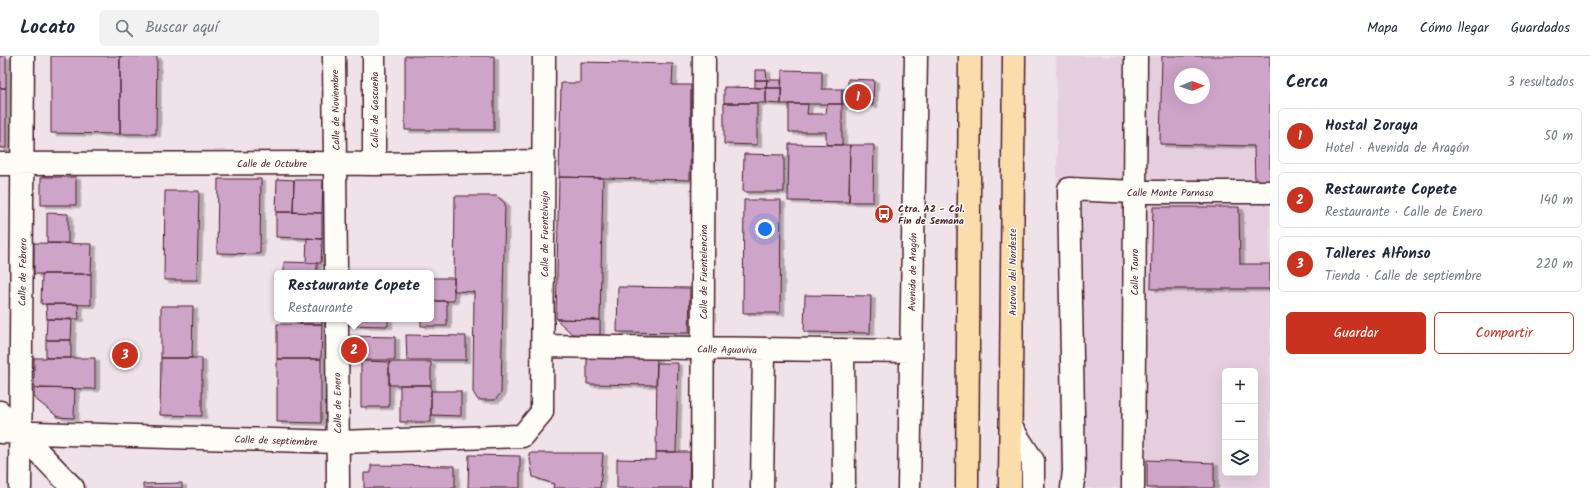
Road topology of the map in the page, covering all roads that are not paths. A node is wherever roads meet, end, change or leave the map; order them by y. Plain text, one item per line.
1 (23, 56) edge
2 (334, 56) edge
3 (374, 56) edge
4 (544, 56) edge
5 (704, 56) edge
6 (916, 56) edge
7 (970, 56) edge
8 (1014, 56) edge
9 (1136, 56) edge
10 (544, 161) junction
11 (0, 164) edge
12 (335, 164) junction
13 (374, 164) junction
14 (23, 165) junction
15 (1134, 192) junction
16 (1270, 192) edge
17 (336, 270) edge
18 (337, 322) edge
19 (543, 346) junction
20 (703, 348) junction
21 (764, 349) junction
22 (843, 350) junction
23 (911, 351) junction
24 (0, 412) edge
25 (542, 412) joint
26 (1011, 428) junction
27 (10, 432) edge
28 (338, 442) junction
29 (20, 488) edge
30 (73, 488) edge
31 (338, 488) edge
32 (702, 488) edge
33 (762, 488) edge
34 (844, 488) edge
35 (909, 488) edge
36 (967, 488) edge
37 (1010, 488) edge
38 (1033, 488) edge
39 (1072, 488) edge
40 (1133, 488) edge

1 - 14 street, Calle de Febrero
2 - 12 street, Calle de Noviembre
3 - 13 street, Calle de Gascueña
4 - 10 street, Calle de Fuentelviejo
5 - 20 street, Calle de Fuentelencina
6 - 23 street, Avenida de Aragón
7 - 36 highway
8 - 26 highway, Autovía del Nordeste
9 - 15 street, Calle Tauro
10 - 13 street, Calle de Octubre
10 - 19 street, Calle de Fuentelviejo
11 - 14 street, Calle de Octubre
12 - 13 street, Calle de Octubre
12 - 14 street, Calle de Octubre
12 - 17 street
14 - 27 street, Calle de Febrero
15 - 16 street, Calle Monte Parnaso
15 - 39 street, Calle Monte Parnaso
15 - 40 street, Calle Tauro
18 - 28 street, Calle de Enero
19 - 20 street, Calle Aguaviva
19 - 25 street, Calle de Fuentelviejo
20 - 21 street, Calle Aguaviva
20 - 32 street, Calle de Fuentelencina
21 - 22 street, Calle Aguaviva
21 - 33 street
22 - 23 street, Calle Aguaviva
22 - 34 street
23 - 35 street, Avenida de Aragón
24 - 27 street
25 - 28 street, Calle de septiembre
26 - 37 highway, Autovía del Nordeste
26 - 38 street
27 - 28 street, Calle de septiembre
27 - 29 street, Calle de Febrero
27 - 30 street
28 - 31 street, Calle de Enero

